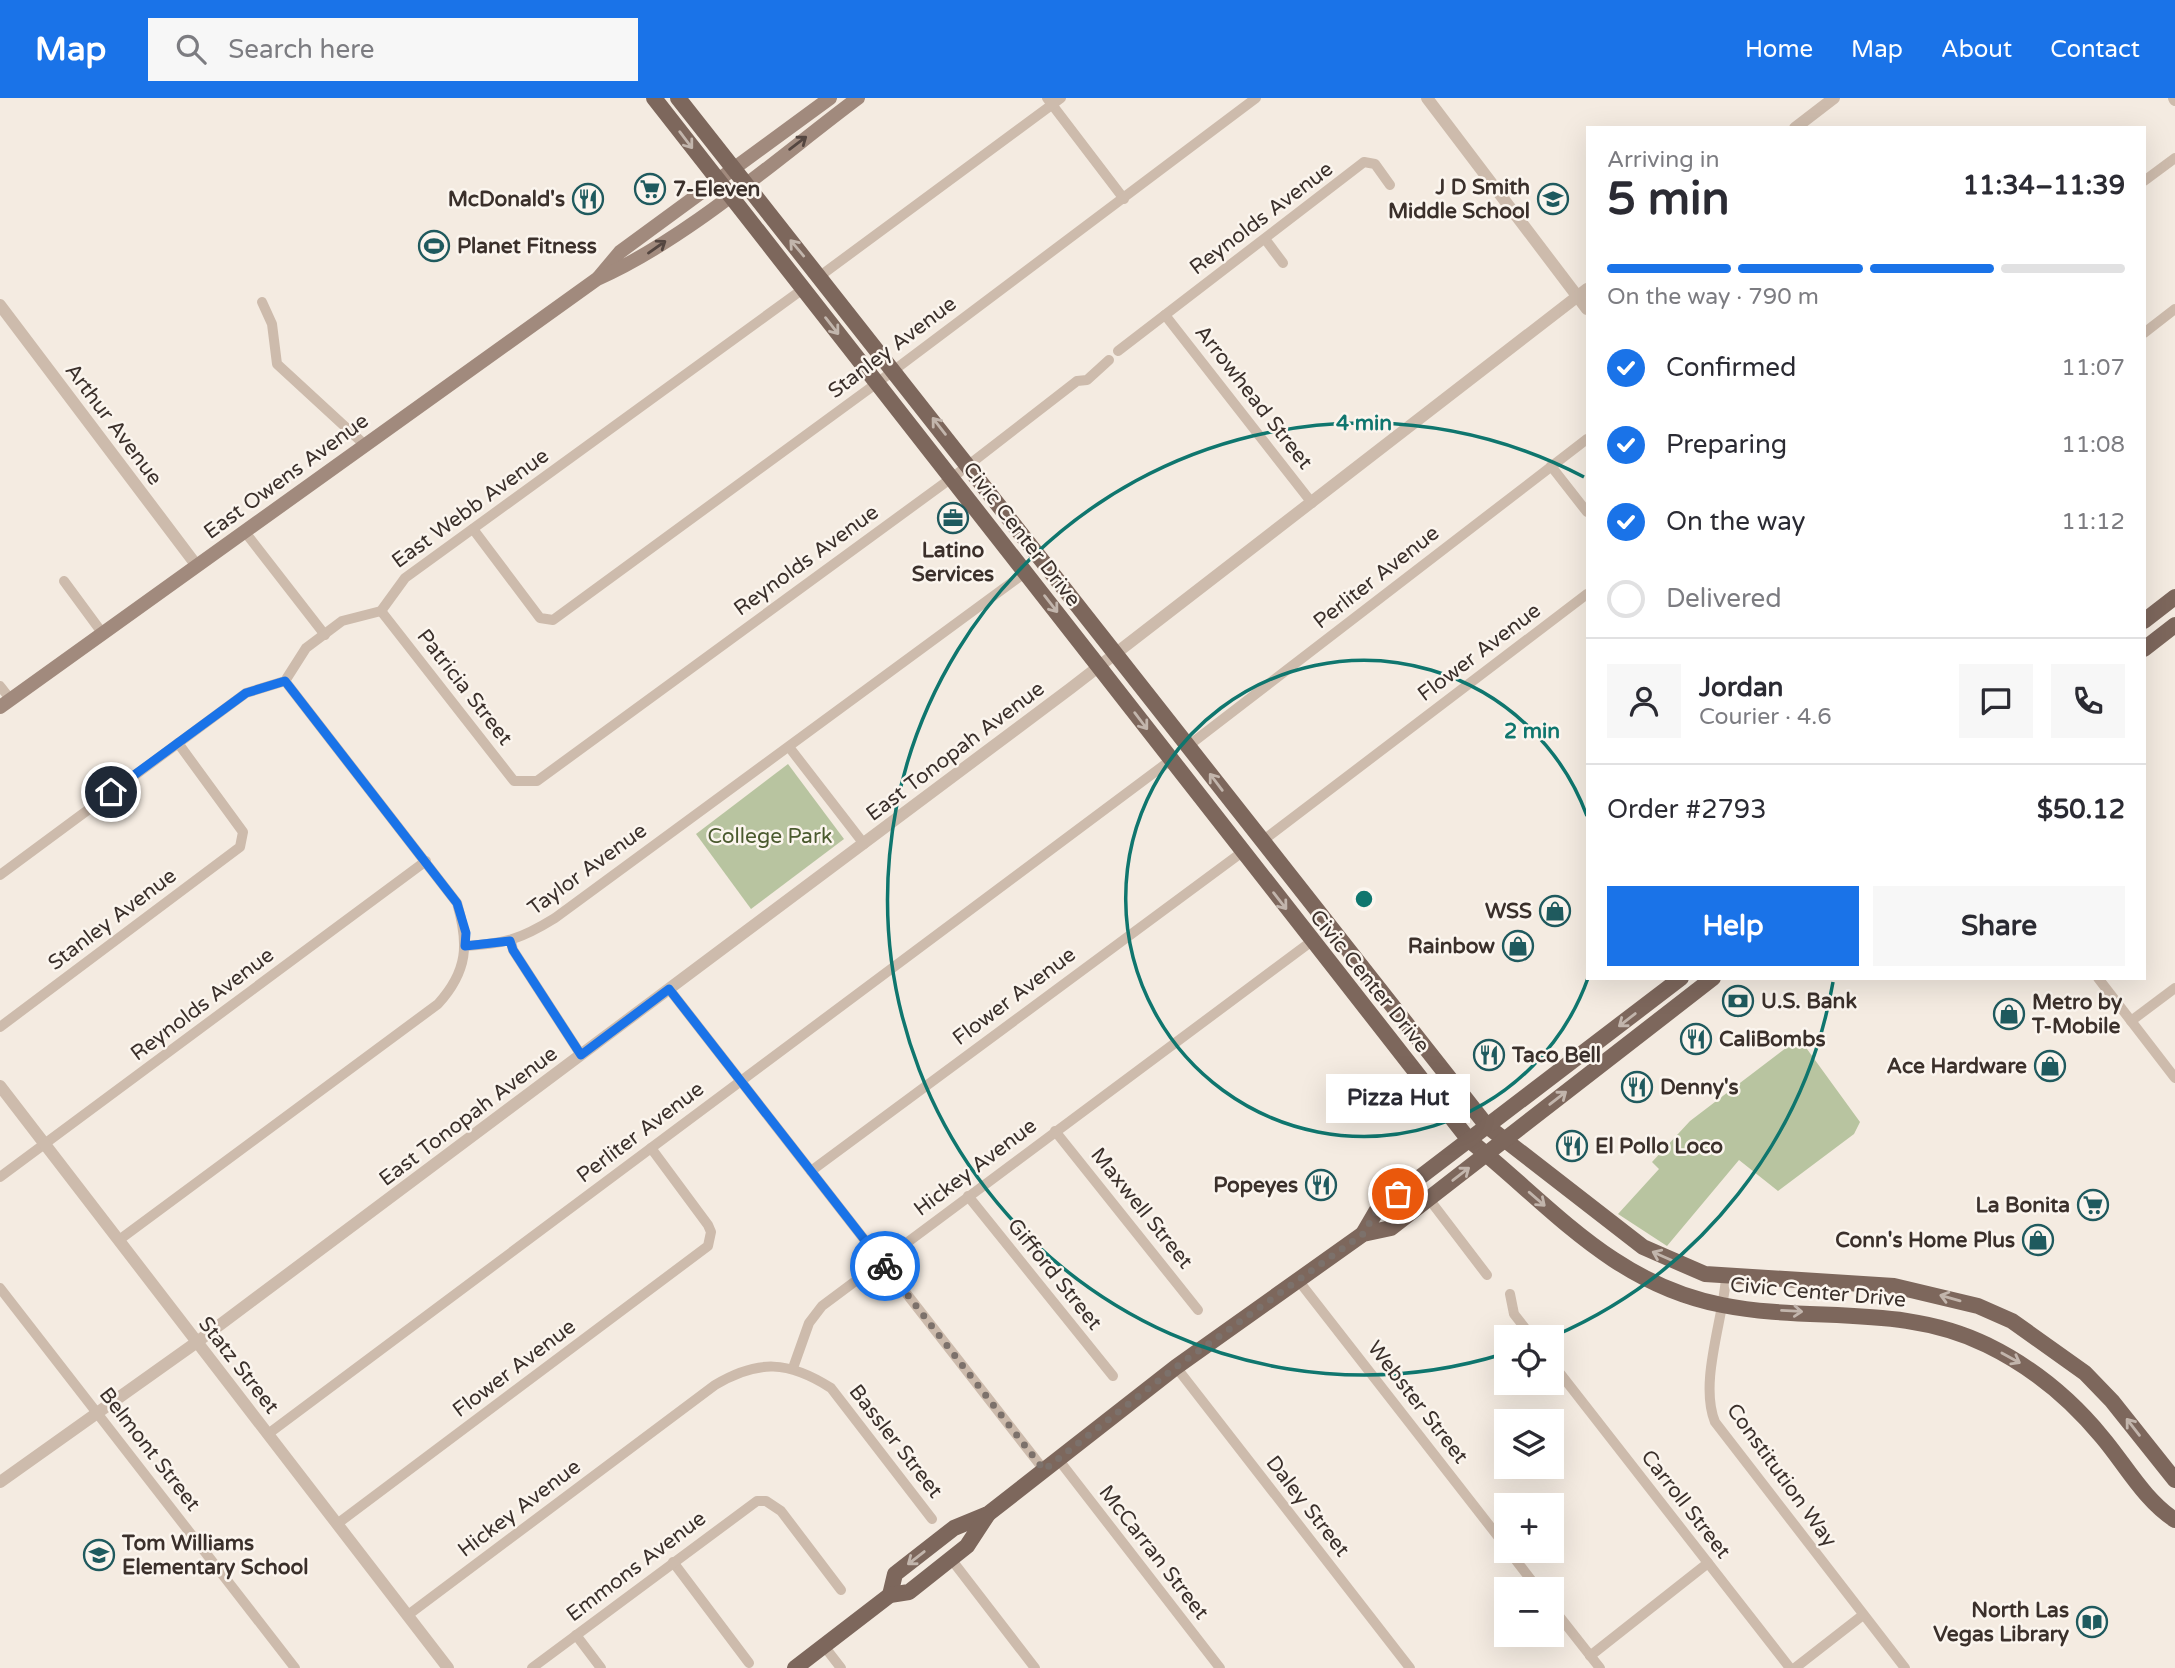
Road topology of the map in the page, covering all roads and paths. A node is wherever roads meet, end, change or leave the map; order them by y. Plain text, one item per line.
1 (653, 98) edge
2 (678, 98) edge
3 (830, 98) edge
4 (858, 98) edge
5 (1061, 98) edge
6 (1256, 98) edge
7 (1427, 98) edge
8 (1834, 98) edge
9 (1049, 102) edge
10 (1798, 126) edge
11 (2175, 158) edge
12 (739, 177) junction
13 (2146, 180) edge
14 (1390, 185) dead end
15 (723, 189) junction
16 (1124, 199) junction
17 (1265, 239) junction
18 (1283, 263) dead end
19 (820, 276) junction
20 (803, 289) junction
21 (1582, 293) edge
22 (262, 302) dead end
23 (0, 305) edge
24 (2175, 309) edge
25 (1165, 315) junction
26 (2146, 331) edge
27 (1118, 351) dead end
28 (1109, 360) dead end
29 (894, 370) junction
30 (877, 383) junction
31 (1586, 440) edge
32 (365, 445) junction
33 (969, 465) junction
34 (1551, 466) junction
35 (951, 478) junction
36 (1311, 503) junction
37 (1586, 511) edge
38 (473, 529) junction
39 (245, 532) junction
40 (197, 566) junction
41 (1026, 572) junction
42 (64, 581) dead end
43 (1586, 595) edge
44 (2175, 597) edge
45 (381, 611) junction
46 (2146, 619) edge
47 (2175, 625) edge
48 (103, 634) junction
49 (325, 635) junction
50 (2146, 647) edge
51 (1116, 654) junction
52 (1100, 667) junction
53 (285, 681) junction
54 (0, 686) edge
55 (5, 704) edge
56 (178, 743) junction
57 (1188, 746) junction
58 (789, 747) junction
59 (1171, 760) junction
60 (520, 783) joint
61 (1203, 803) junction
62 (1261, 842) junction
63 (864, 844) junction
64 (1241, 853) junction
65 (426, 862) junction
66 (0, 875) edge
67 (1297, 887) junction
68 (510, 941) junction
69 (1311, 941) junction
70 (465, 946) junction
71 (1678, 980) edge
72 (1710, 980) edge
73 (2100, 980) edge
74 (2175, 988) edge
75 (669, 989) junction
76 (2131, 1021) junction
77 (0, 1027) edge
78 (581, 1055) junction
79 (2175, 1078) edge
80 (740, 1081) junction
81 (0, 1086) edge
82 (1487, 1126) junction
83 (1055, 1131) junction
84 (1469, 1140) junction
85 (1504, 1140) junction
86 (45, 1144) junction
87 (651, 1148) junction
88 (1486, 1154) junction
89 (811, 1171) junction
90 (0, 1177) edge
91 (968, 1196) junction
92 (1429, 1199) junction
93 (1363, 1234) junction
94 (119, 1240) junction
95 (881, 1261) junction
96 (1487, 1275) dead end
97 (1726, 1278) junction
98 (1298, 1280) junction
99 (0, 1288) edge
100 (1510, 1294) dead end
101 (1724, 1306) junction
102 (1198, 1310) dead end
103 (1523, 1325) edge
104 (197, 1342) junction
105 (1176, 1367) junction
106 (793, 1368) junction
107 (1113, 1376) dead end
108 (1564, 1378) edge
109 (97, 1414) junction
110 (268, 1434) junction
111 (1058, 1459) junction
112 (1044, 1470) junction
113 (1, 1479) edge
114 (2175, 1480) edge
115 (988, 1514) junction
116 (932, 1519) dead end
117 (2175, 1520) edge
118 (337, 1524) junction
119 (1494, 1531) edge
120 (951, 1559) junction
121 (673, 1562) junction
122 (1708, 1563) junction
123 (841, 1590) dead end
124 (890, 1595) junction
125 (408, 1615) junction
126 (1863, 1615) junction
127 (1564, 1622) edge
128 (576, 1635) junction
129 (824, 1646) junction
130 (1590, 1656) junction
131 (749, 1663) dead end
132 (295, 1668) edge
133 (448, 1668) edge
134 (532, 1668) edge
135 (601, 1668) edge
136 (795, 1668) edge
137 (841, 1668) edge
138 (1035, 1668) edge
139 (1220, 1668) edge
140 (1410, 1668) edge
141 (1600, 1668) edge
142 (1790, 1668) edge
143 (1795, 1668) edge
144 (1906, 1668) edge

1 -> 15 main road, Civic Center Drive
2 - 12 main road, Civic Center Drive
3 - 12 main road, East Owens Avenue
12 -> 4 main road, East Owens Avenue
5 - 9 street
6 - 16 street, Stanley Avenue
7 - 21 street
8 - 10 street
9 - 16 street
9 - 19 street
11 - 13 street
12 - 15 main road, East Owens Avenue
19 -> 12 main road, Civic Center Drive
14 - 17 street, Reynolds Avenue
15 - 20 main road, Civic Center Drive
15 - 32 main road, East Owens Avenue
16 - 29 street, Stanley Avenue
17 - 18 street
17 - 25 street, Reynolds Avenue
19 - 29 main road, Civic Center Drive
20 -> 30 main road, Civic Center Drive
20 - 38 street, East Webb Avenue
21 - 36 street, East Tonopah Avenue
22 - 32 street
23 - 40 street, Arthur Avenue
24 - 26 street
25 - 27 street, Reynolds Avenue
25 - 36 street, Arrowhead Street
28 - 33 street, Reynolds Avenue
29 - 30 street, Stanley Avenue
33 -> 29 main road, Civic Center Drive
30 - 35 main road, Civic Center Drive
30 - 38 street, Stanley Avenue
31 - 34 street, Perliter Avenue
32 - 39 main road, East Owens Avenue
33 - 35 street, Reynolds Avenue
33 - 51 main road, Civic Center Drive
34 - 37 street
34 - 57 street, Perliter Avenue
35 - 41 main road, Civic Center Drive
35 - 60 street, Reynolds Avenue
36 - 51 street, East Tonopah Avenue
38 - 45 street, East Webb Avenue
39 - 40 main road, East Owens Avenue
39 - 49 street
40 - 48 main road, East Owens Avenue
41 -> 52 main road, Civic Center Drive
41 - 58 street, Taylor Avenue
42 - 48 street
43 - 62 street, Flower Avenue
44 - 46 main road
45 - 49 street
45 - 60 street, Patricia Street
47 - 50 main road
48 - 55 main road, East Owens Avenue
49 - 53 street
51 - 52 street, East Tonopah Avenue
51 - 57 main road, Civic Center Drive
52 -> 59 main road, Civic Center Drive
52 - 63 street, East Tonopah Avenue
53 - 56 street
53 - 65 street
54 - 55 street
56 - 66 street
56 - 77 street, Stanley Avenue
62 -> 57 main road, Civic Center Drive
58 - 63 street
58 - 68 street, Taylor Avenue
59 - 61 main road, Civic Center Drive
59 - 80 street, Perliter Avenue
61 - 62 main road
61 - 64 main road, Civic Center Drive
62 - 67 main road, Civic Center Drive
63 - 75 street, East Tonopah Avenue
64 - 67 main road
64 -> 69 main road, Civic Center Drive
64 - 89 street, Flower Avenue
65 - 70 street
65 - 86 street, Reynolds Avenue
67 - 82 main road, Civic Center Drive
68 - 70 street, Taylor Avenue
68 - 78 street
69 - 83 street, Hickey Avenue
69 - 84 main road, Civic Center Drive
70 - 94 street
71 -> 82 main road
85 -> 72 main road
73 - 76 street
74 - 76 street
75 - 78 street, East Tonopah Avenue
75 - 80 street
76 - 79 street
78 - 104 street, East Tonopah Avenue
80 - 87 street, Perliter Avenue
80 - 89 street
81 - 86 street, Statz Street
82 - 84 main road
82 - 85 main road, Civic Center Drive
83 - 91 street, Hickey Avenue
83 - 102 street, Maxwell Street
84 - 88 main road, Civic Center Drive
84 - 93 main road
85 - 88 main road
97 -> 85 main road, Civic Center Drive
86 - 90 street, Reynolds Avenue
86 - 94 street, Statz Street
87 - 110 street, Perliter Avenue
87 - 118 street, Flower Avenue
92 -> 88 main road
88 -> 101 main road, Civic Center Drive
89 - 95 street
91 - 95 street, Hickey Avenue
91 - 107 street, Gifford Street
92 - 93 main road
92 - 96 street
93 - 98 main road
94 - 104 street, Statz Street
95 - 106 street, Hickey Avenue
95 - 112 street
97 - 101 street, Constitution Way
114 -> 97 main road, Civic Center Drive
98 - 105 main road
98 - 119 street, Webster Street
99 - 109 street, Belmont Street
100 - 103 street
101 -> 117 main road, Civic Center Drive
101 - 126 street, Constitution Way
104 - 109 street, East Tonopah Avenue
104 - 110 street, Statz Street
105 - 111 main road
105 - 140 street, Daley Street
106 - 116 street, Bassler Street
106 - 125 street, Hickey Avenue
108 - 122 street, Carroll Street
109 - 113 street, East Tonopah Avenue
109 - 132 street, Belmont Street
110 - 118 street, Statz Street
111 - 112 main road
111 - 139 street, McCarran Street
112 - 115 main road
115 - 120 main road
115 -> 124 main road
118 - 125 street, Statz Street
120 - 124 main road
120 - 138 street
121 - 123 street, Emmons Avenue
121 - 128 street, Emmons Avenue
121 - 131 street
122 - 130 street
122 - 142 street, Carroll Street
124 - 129 main road
125 - 133 street, Statz Street
126 - 143 street
126 - 144 street, Constitution Way
127 - 130 street
128 - 134 street, Emmons Avenue
128 - 135 street
129 - 136 main road
129 - 137 street
130 - 141 street

